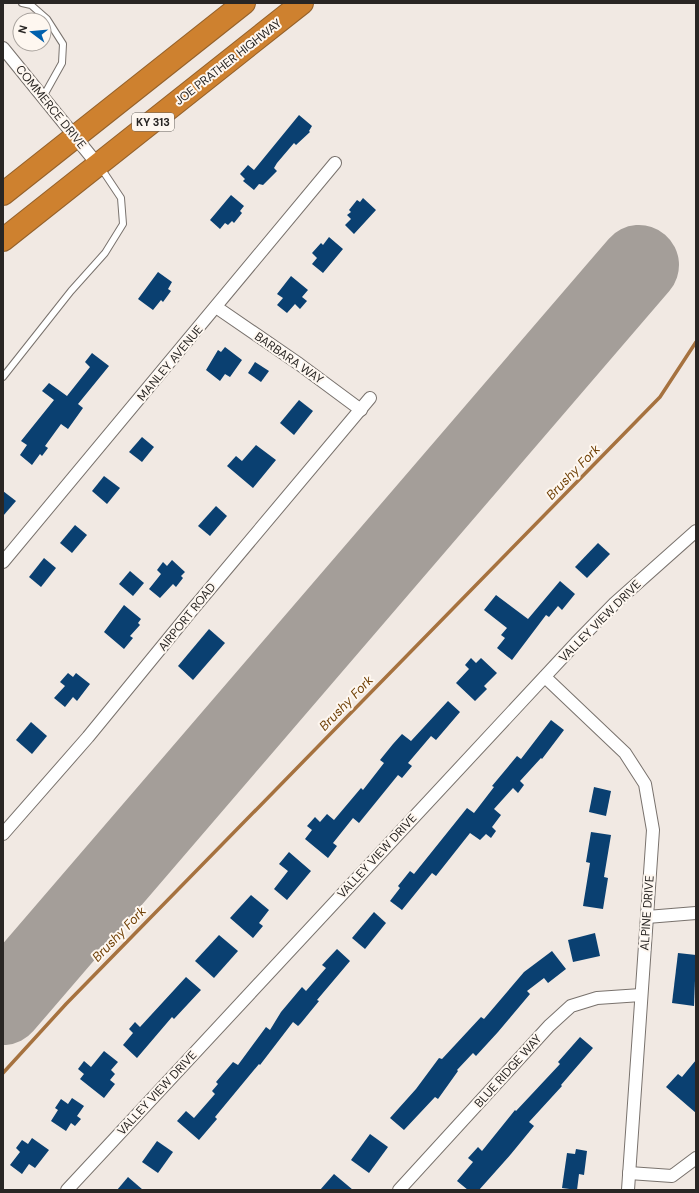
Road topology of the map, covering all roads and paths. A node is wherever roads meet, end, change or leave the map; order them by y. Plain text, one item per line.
1 (22, 3) edge
2 (244, 3) edge
3 (302, 3) edge
4 (3, 48) edge
5 (43, 97) junction
6 (76, 137) junction
7 (335, 163) dead end
8 (98, 165) junction
9 (3, 194) edge
10 (3, 240) edge
11 (216, 307) junction
12 (3, 377) edge
13 (370, 398) dead end
14 (361, 410) junction
15 (696, 530) edge
16 (3, 562) edge
17 (545, 677) junction
18 (3, 834) edge
19 (696, 913) edge
20 (647, 916) junction
21 (641, 995) junction
22 (696, 1158) edge
23 (629, 1173) junction
24 (67, 1190) edge
25 (399, 1190) edge
26 (628, 1190) edge

1 - 5 lane
2 - 6 highway, KY 313
3 - 8 highway, JOE PRATHER HIGHWAY / KY 313
4 - 5 street, COMMERCE DRIVE
5 - 6 street, COMMERCE DRIVE
6 - 8 street, COMMERCE DRIVE
6 - 9 highway, KY 313
7 - 11 street, MANLEY AVENUE
8 - 10 highway, JOE PRATHER HIGHWAY / KY 313
8 - 12 lane
11 - 14 street, BARBARA WAY
11 - 16 street, MANLEY AVENUE
13 - 14 street, AIRPORT ROAD
14 - 18 street, AIRPORT ROAD
15 - 17 street, VALLEY VIEW DRIVE
17 - 20 street, ALPINE DRIVE
17 - 24 street, VALLEY VIEW DRIVE
19 - 20 street
20 - 21 street, ALPINE DRIVE
21 - 23 street, ALPINE DRIVE
21 - 25 street, BLUE RIDGE WAY
22 - 23 street
23 - 26 street, ALPINE DRIVE

